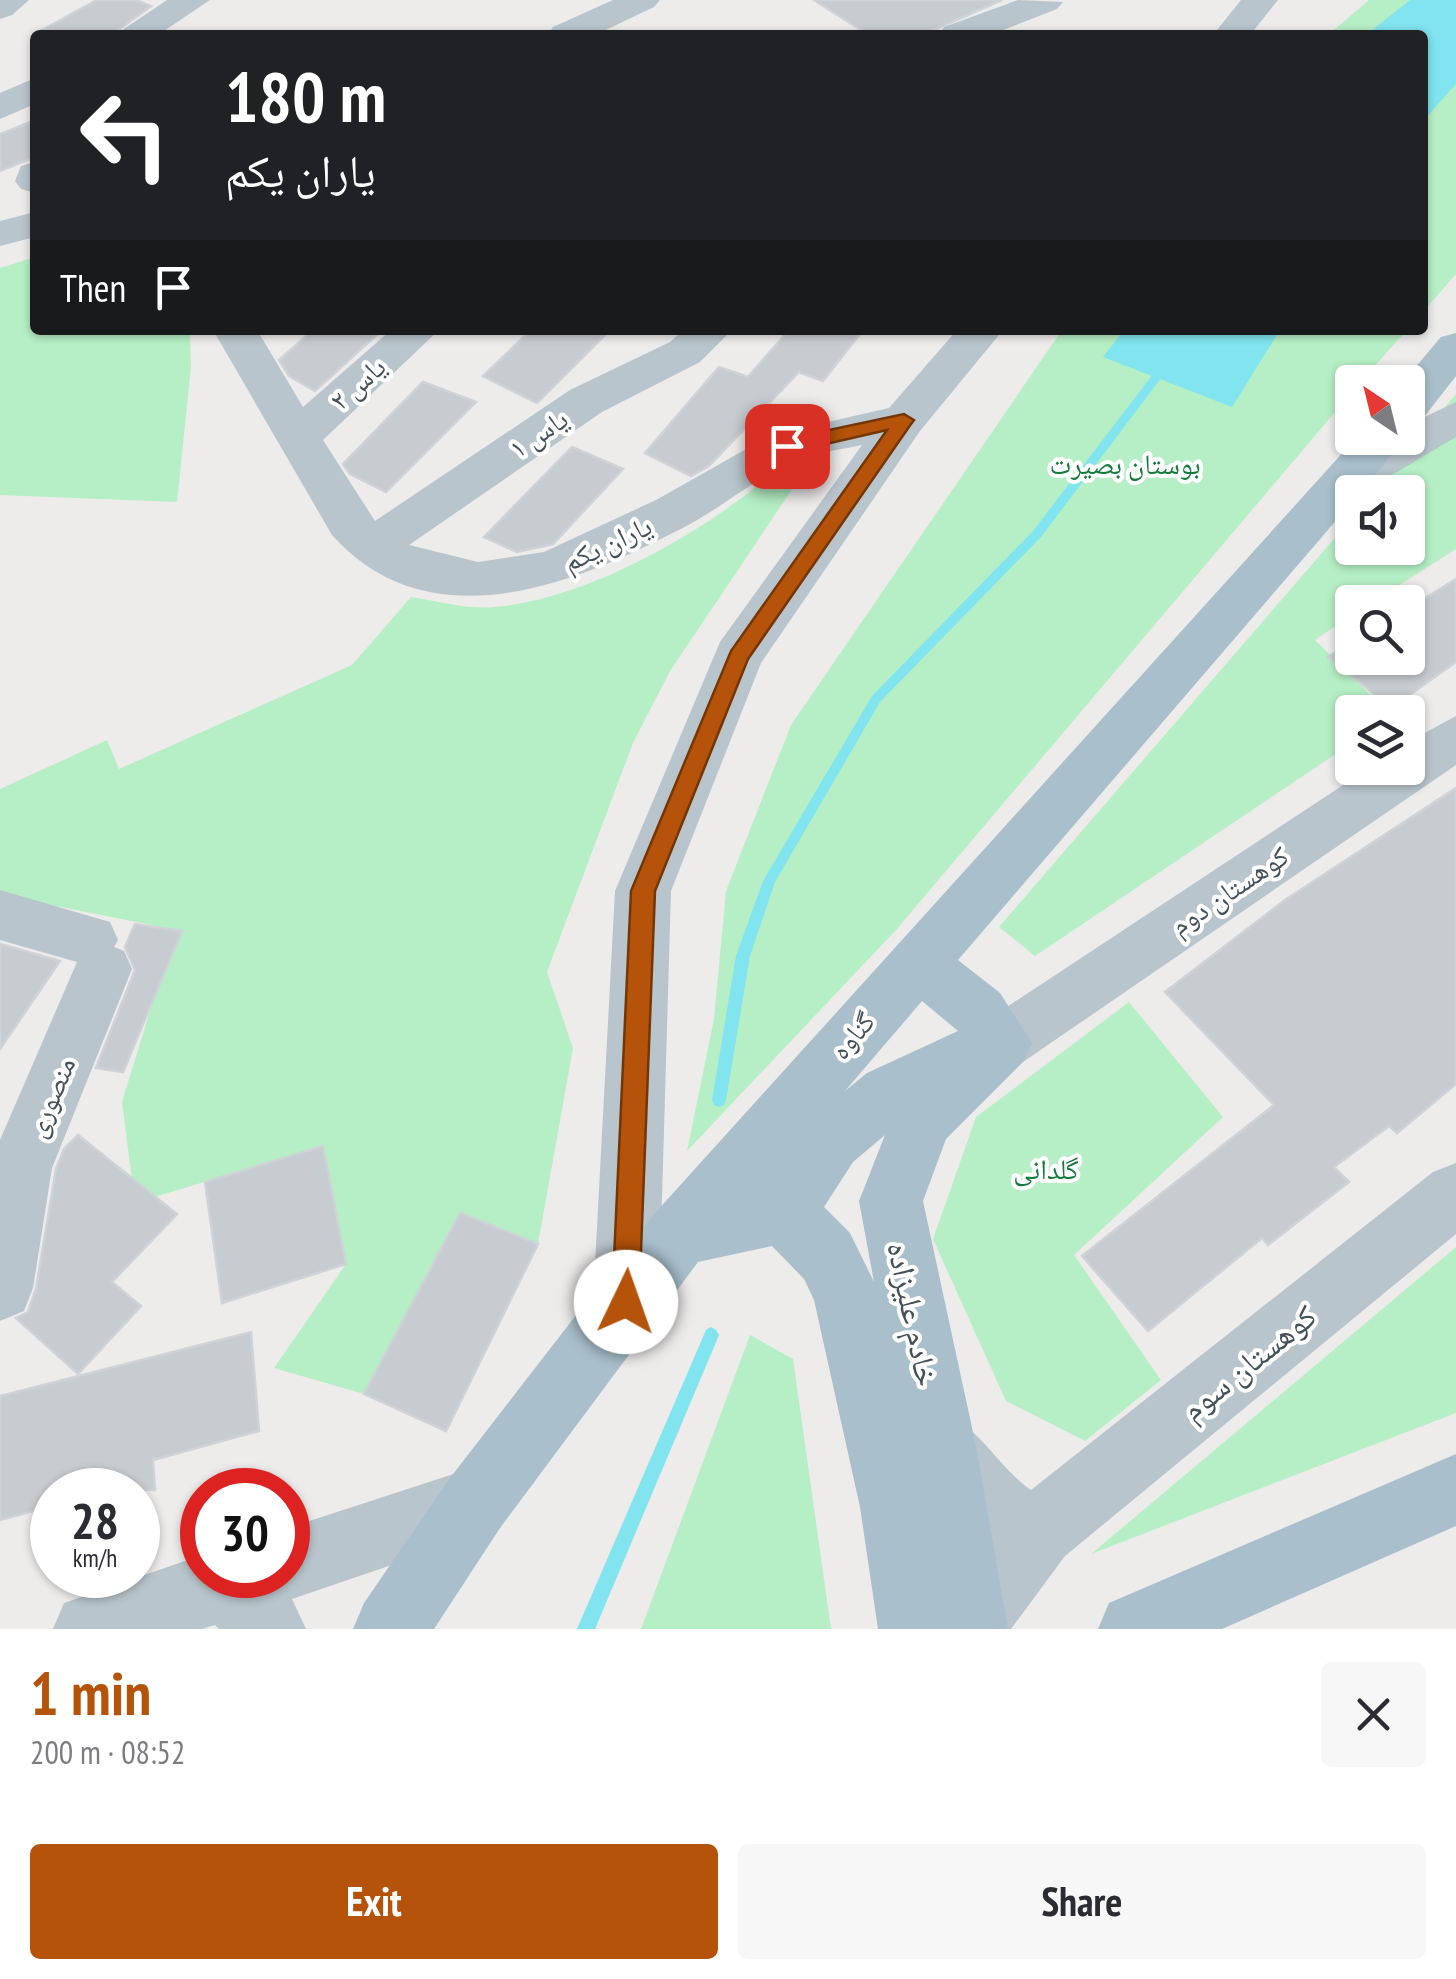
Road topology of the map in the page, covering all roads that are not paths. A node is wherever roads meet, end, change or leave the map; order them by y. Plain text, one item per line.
1 (12, 0) edge
2 (192, 0) edge
3 (642, 0) edge
4 (1260, 0) edge
5 (1046, 2) edge
6 (0, 8) edge
7 (141, 30) edge
8 (577, 30) edge
9 (970, 30) edge
10 (1235, 30) edge
11 (30, 92) edge
12 (0, 108) edge
13 (30, 225) edge
14 (0, 234) edge
15 (238, 335) edge
16 (411, 335) edge
17 (704, 335) edge
18 (976, 335) edge
19 (1456, 347) edge
20 (1425, 385) edge
21 (1456, 417) edge
22 (904, 420) junction
23 (298, 437) junction
24 (1368, 455) edge
25 (1351, 475) edge
26 (1353, 475) edge
27 (1335, 493) edge
28 (371, 547) junction
29 (1456, 738) edge
30 (0, 915) edge
31 (916, 961) junction
32 (1002, 1043) junction
33 (761, 1141) junction
34 (1456, 1194) edge
35 (784, 1212) junction
36 (679, 1234) junction
37 (0, 1288) edge
38 (626, 1302) junction
39 (940, 1446) junction
40 (1456, 1490) edge
41 (476, 1503) junction
42 (1039, 1530) junction
43 (310, 1568) edge
44 (219, 1598) edge
45 (969, 1627) edge
46 (90, 1629) edge
47 (390, 1629) edge
48 (1135, 1629) edge

1 - 6 street
2 - 7 street
3 - 8 street
4 - 10 street
5 - 9 street
11 - 12 street
13 - 14 street
15 - 23 street, یاران یکم
16 - 23 street, یاس ۲
17 - 28 street, یاس ۱
18 - 22 street
19 - 20 main road
21 - 26 street
22 - 28 street, یاران یکم
22 - 38 street
23 - 28 street, یاران یکم
24 - 25 main road, گناوه
27 - 31 main road, گناوه
29 - 32 street, کوهستان دوم
30 - 37 street, منصوری
31 - 32 main road
31 - 33 main road, گناوه
32 - 35 main road
32 - 39 main road, خادم علیزاده
33 - 35 main road
33 - 36 main road, گناوه
34 - 42 street, کوهستان سوم
35 - 36 main road
35 - 45 main road, خادم علیزاده
36 - 38 main road, گناوه
38 - 41 main road, گناوه
39 - 42 street
39 - 45 main road, خادم علیزاده
40 - 48 main road
41 - 43 street
41 - 47 main road, گناوه
42 - 45 street, کوهستان سوم
44 - 46 street

